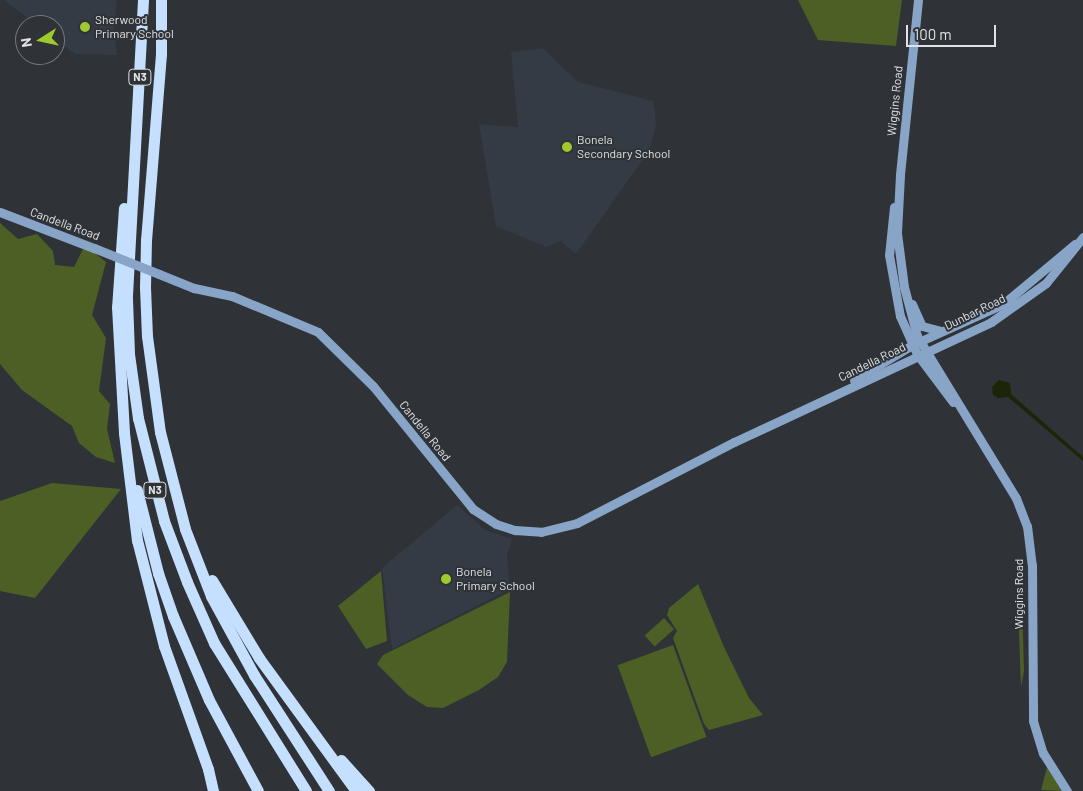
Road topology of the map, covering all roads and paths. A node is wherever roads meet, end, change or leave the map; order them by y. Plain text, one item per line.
1 (143, 0) edge
2 (161, 0) edge
3 (918, 0) edge
4 (134, 155) junction
5 (900, 175) junction
6 (0, 212) edge
7 (1081, 239) edge
8 (1052, 270) junction
9 (904, 286) junction
10 (947, 330) junction
11 (916, 343) junction
12 (921, 352) junction
13 (830, 396) junction
14 (121, 403) junction
15 (168, 469) junction
16 (301, 716) junction
17 (213, 791) edge
18 (258, 791) edge
19 (306, 791) edge
20 (329, 791) edge
21 (356, 791) edge
22 (370, 791) edge
23 (1067, 791) edge

1 - 4 highway, N3
2 - 15 highway, N3
3 - 5 street, Wiggins Road
4 - 14 highway
4 - 19 highway, N3
5 - 9 street, Wiggins Road
5 - 11 street, Wiggins Road
6 - 13 street, Candella Road, bridge
7 - 8 street
8 - 10 street, Dunbar Road
8 - 12 street, Dunbar Road
9 - 10 street
9 - 11 street, Wiggins Road
10 - 11 street, Dunbar Road
11 - 12 street, Wiggins Road
11 - 13 street, Candella Road
12 - 13 street, Candella Road
12 - 23 street, Wiggins Road
14 - 17 highway
14 - 18 highway
15 - 16 highway
15 - 20 highway, N3
16 - 21 highway
16 - 22 highway

